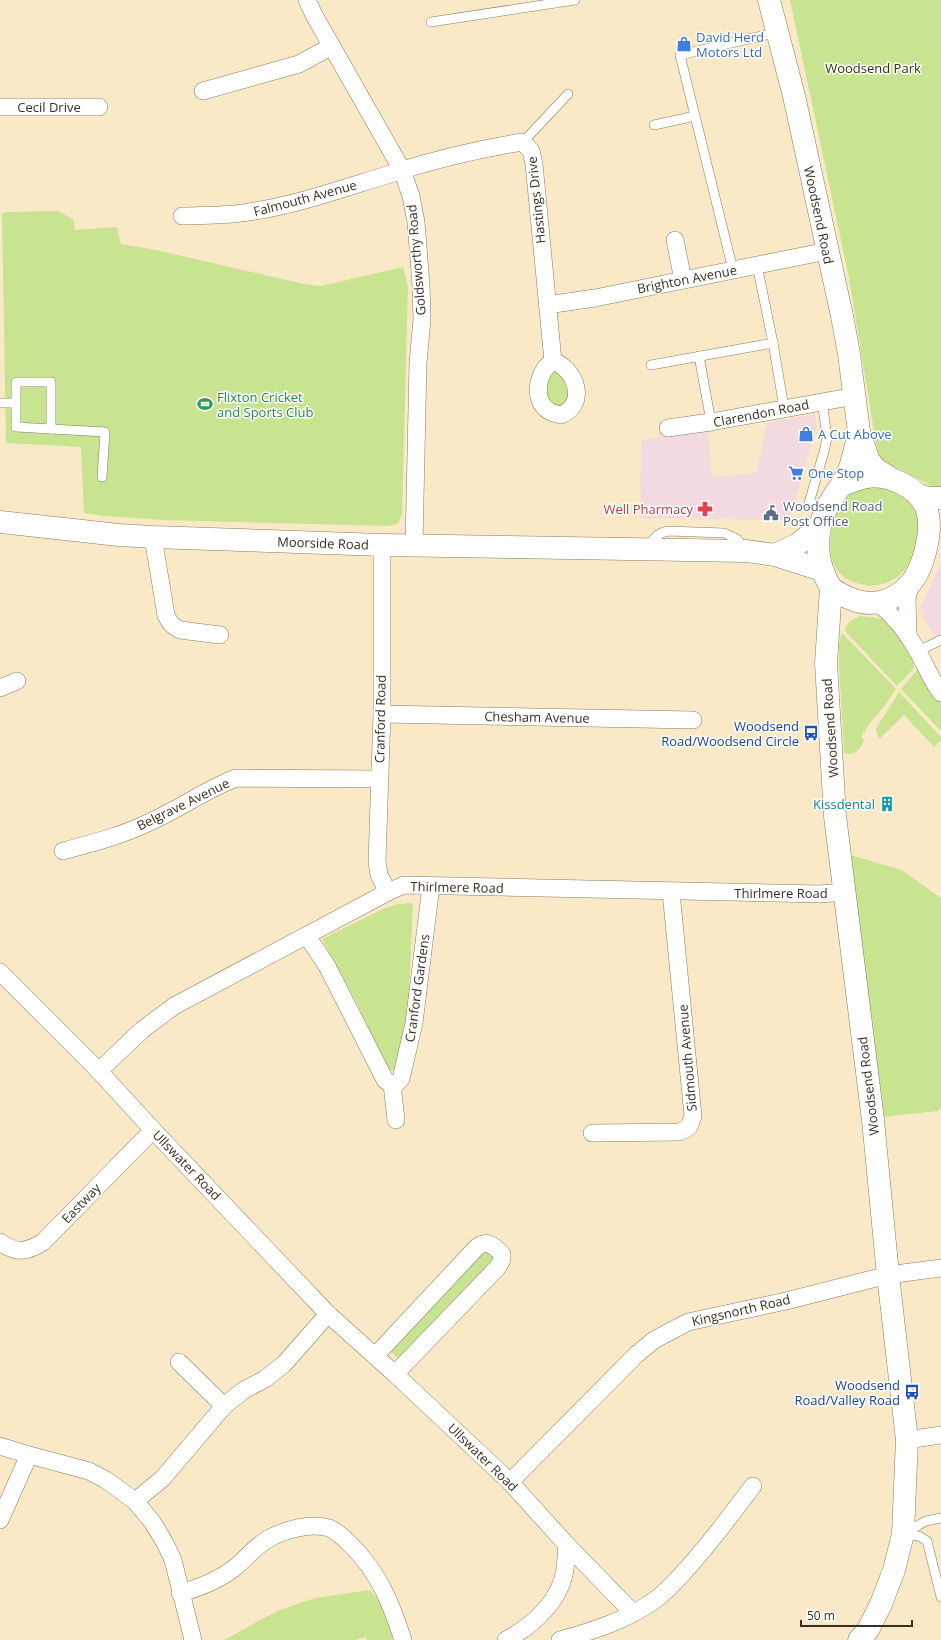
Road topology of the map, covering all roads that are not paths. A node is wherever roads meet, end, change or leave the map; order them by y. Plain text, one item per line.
1 (308, 0) edge
2 (575, 0) edge
3 (769, 0) edge
4 (431, 22) dead end
5 (778, 32) junction
6 (332, 46) junction
7 (202, 91) dead end
8 (568, 94) dead end
9 (99, 106) dead end
10 (0, 107) edge
11 (695, 116) junction
12 (654, 125) dead end
13 (523, 142) junction
14 (402, 170) junction
15 (182, 216) dead end
16 (675, 240) dead end
17 (827, 251) junction
18 (757, 265) junction
19 (733, 270) junction
20 (683, 280) junction
21 (547, 305) junction
22 (773, 343) junction
23 (699, 356) junction
24 (553, 361) dead end
25 (651, 365) dead end
26 (855, 396) junction
27 (822, 402) junction
28 (0, 403) edge
29 (16, 403) junction
30 (784, 408) junction
31 (711, 422) junction
32 (668, 428) dead end
33 (51, 429) junction
34 (859, 432) junction
35 (102, 477) dead end
36 (889, 477) junction
37 (841, 486) junction
38 (918, 494) junction
39 (941, 498) edge
40 (935, 512) edge
41 (823, 518) junction
42 (0, 522) edge
43 (154, 537) junction
44 (382, 545) junction
45 (414, 545) junction
46 (775, 555) junction
47 (827, 579) junction
48 (910, 585) junction
49 (872, 603) junction
50 (220, 635) dead end
51 (908, 636) junction
52 (827, 638) junction
53 (941, 640) edge
54 (918, 651) junction
55 (17, 681) dead end
56 (0, 688) edge
57 (941, 693) edge
58 (382, 714) junction
59 (693, 720) dead end
60 (379, 779) junction
61 (62, 851) dead end
62 (431, 886) junction
63 (388, 892) junction
64 (671, 892) junction
65 (845, 892) junction
66 (307, 936) junction
67 (0, 972) edge
68 (99, 1071) junction
69 (392, 1084) junction
70 (396, 1120) dead end
71 (153, 1130) junction
72 (592, 1133) dead end
73 (0, 1242) edge
74 (941, 1268) edge
75 (888, 1275) junction
76 (328, 1314) junction
77 (375, 1356) junction
78 (179, 1362) dead end
79 (395, 1374) junction
80 (224, 1406) junction
81 (941, 1435) edge
82 (907, 1440) junction
83 (0, 1446) edge
84 (28, 1455) junction
85 (510, 1482) junction
86 (753, 1486) dead end
87 (135, 1501) junction
88 (941, 1518) edge
89 (0, 1520) edge
90 (903, 1534) junction
91 (567, 1545) junction
92 (180, 1592) junction
93 (941, 1597) edge
94 (633, 1613) junction
95 (193, 1640) edge
96 (403, 1640) edge
97 (506, 1640) edge
98 (560, 1640) edge
99 (859, 1640) edge

1 - 6 street, Goldsworthy Road
2 - 4 lane
3 - 5 street, Woodsend Road
5 - 11 lane
5 - 17 street, Woodsend Road
6 - 7 street
6 - 14 street, Goldsworthy Road
8 - 13 lane
9 - 10 street, Cecil Drive
11 - 12 lane
11 - 19 lane
13 - 14 street, Hastings Drive
13 - 21 street, Hastings Drive
14 - 15 street, Falmouth Avenue
14 - 45 street, Goldsworthy Road
16 - 20 street
17 - 18 street, Brighton Avenue
17 - 26 street, Woodsend Road
18 - 19 street, Brighton Avenue
18 - 22 lane
19 - 20 street, Brighton Avenue
20 - 21 street, Brighton Avenue
21 - 24 street, Hastings Drive
22 - 23 lane
22 - 30 lane
23 - 25 lane
23 - 31 lane
26 - 27 street, Clarendon Road
26 - 34 street, Woodsend Road
27 - 30 street, Clarendon Road
27 - 41 lane
28 - 29 lane
29 - 33 lane
29 - 33 lane
30 - 31 street, Clarendon Road
31 - 32 street, Clarendon Road
33 - 35 lane
34 - 36 street, Woodsend Road
34 - 37 street, Woodsend Road
36 - 37 street
36 - 38 street
37 - 41 street
38 - 39 street
38 - 40 street
40 - 48 street
41 - 46 street
41 - 47 street
42 - 43 street, Moorside Road
43 - 44 street, Moorside Road
43 - 50 street
44 - 45 street, Moorside Road
44 - 58 street, Cranford Road
45 - 46 street, Moorside Road
46 - 47 street, Moorside Road
47 - 49 street
47 - 52 street, Woodsend Road
48 - 49 street
48 - 51 street
49 - 51 street
49 - 52 street, Woodsend Road
51 - 54 street
52 - 65 street, Woodsend Road
53 - 54 lane
54 - 57 street
55 - 56 street
58 - 59 street, Chesham Avenue
58 - 60 street, Cranford Road
60 - 61 street, Belgrave Avenue
60 - 63 street, Cranford Road
62 - 63 street, Thirlmere Road
62 - 64 street, Thirlmere Road
62 - 69 street, Cranford Gardens
63 - 66 street, Thirlmere Road
64 - 65 street, Thirlmere Road
64 - 72 street, Sidmouth Avenue
65 - 75 street, Woodsend Road
66 - 68 street, Thirlmere Road
66 - 69 street
67 - 68 street, Ullswater Road
68 - 71 street, Ullswater Road
69 - 70 street
71 - 73 street, Eastway
71 - 76 street, Ullswater Road
74 - 75 street, Kingsnorth Road
75 - 82 street, Woodsend Road
75 - 85 street, Kingsnorth Road
76 - 77 street, Ullswater Road
76 - 80 street
77 - 79 street, Ullswater Road
77 - 79 street
78 - 80 street
79 - 85 street, Ullswater Road
80 - 87 street
81 - 82 street
82 - 90 street, Woodsend Road
83 - 84 street
84 - 87 street
84 - 89 street
85 - 91 street, Ullswater Road
86 - 94 street
87 - 92 street
88 - 90 lane
90 - 93 lane
90 - 99 street, Woodsend Road
91 - 94 street, Ullswater Road
91 - 97 street
92 - 95 street
92 - 96 street
94 - 98 street

